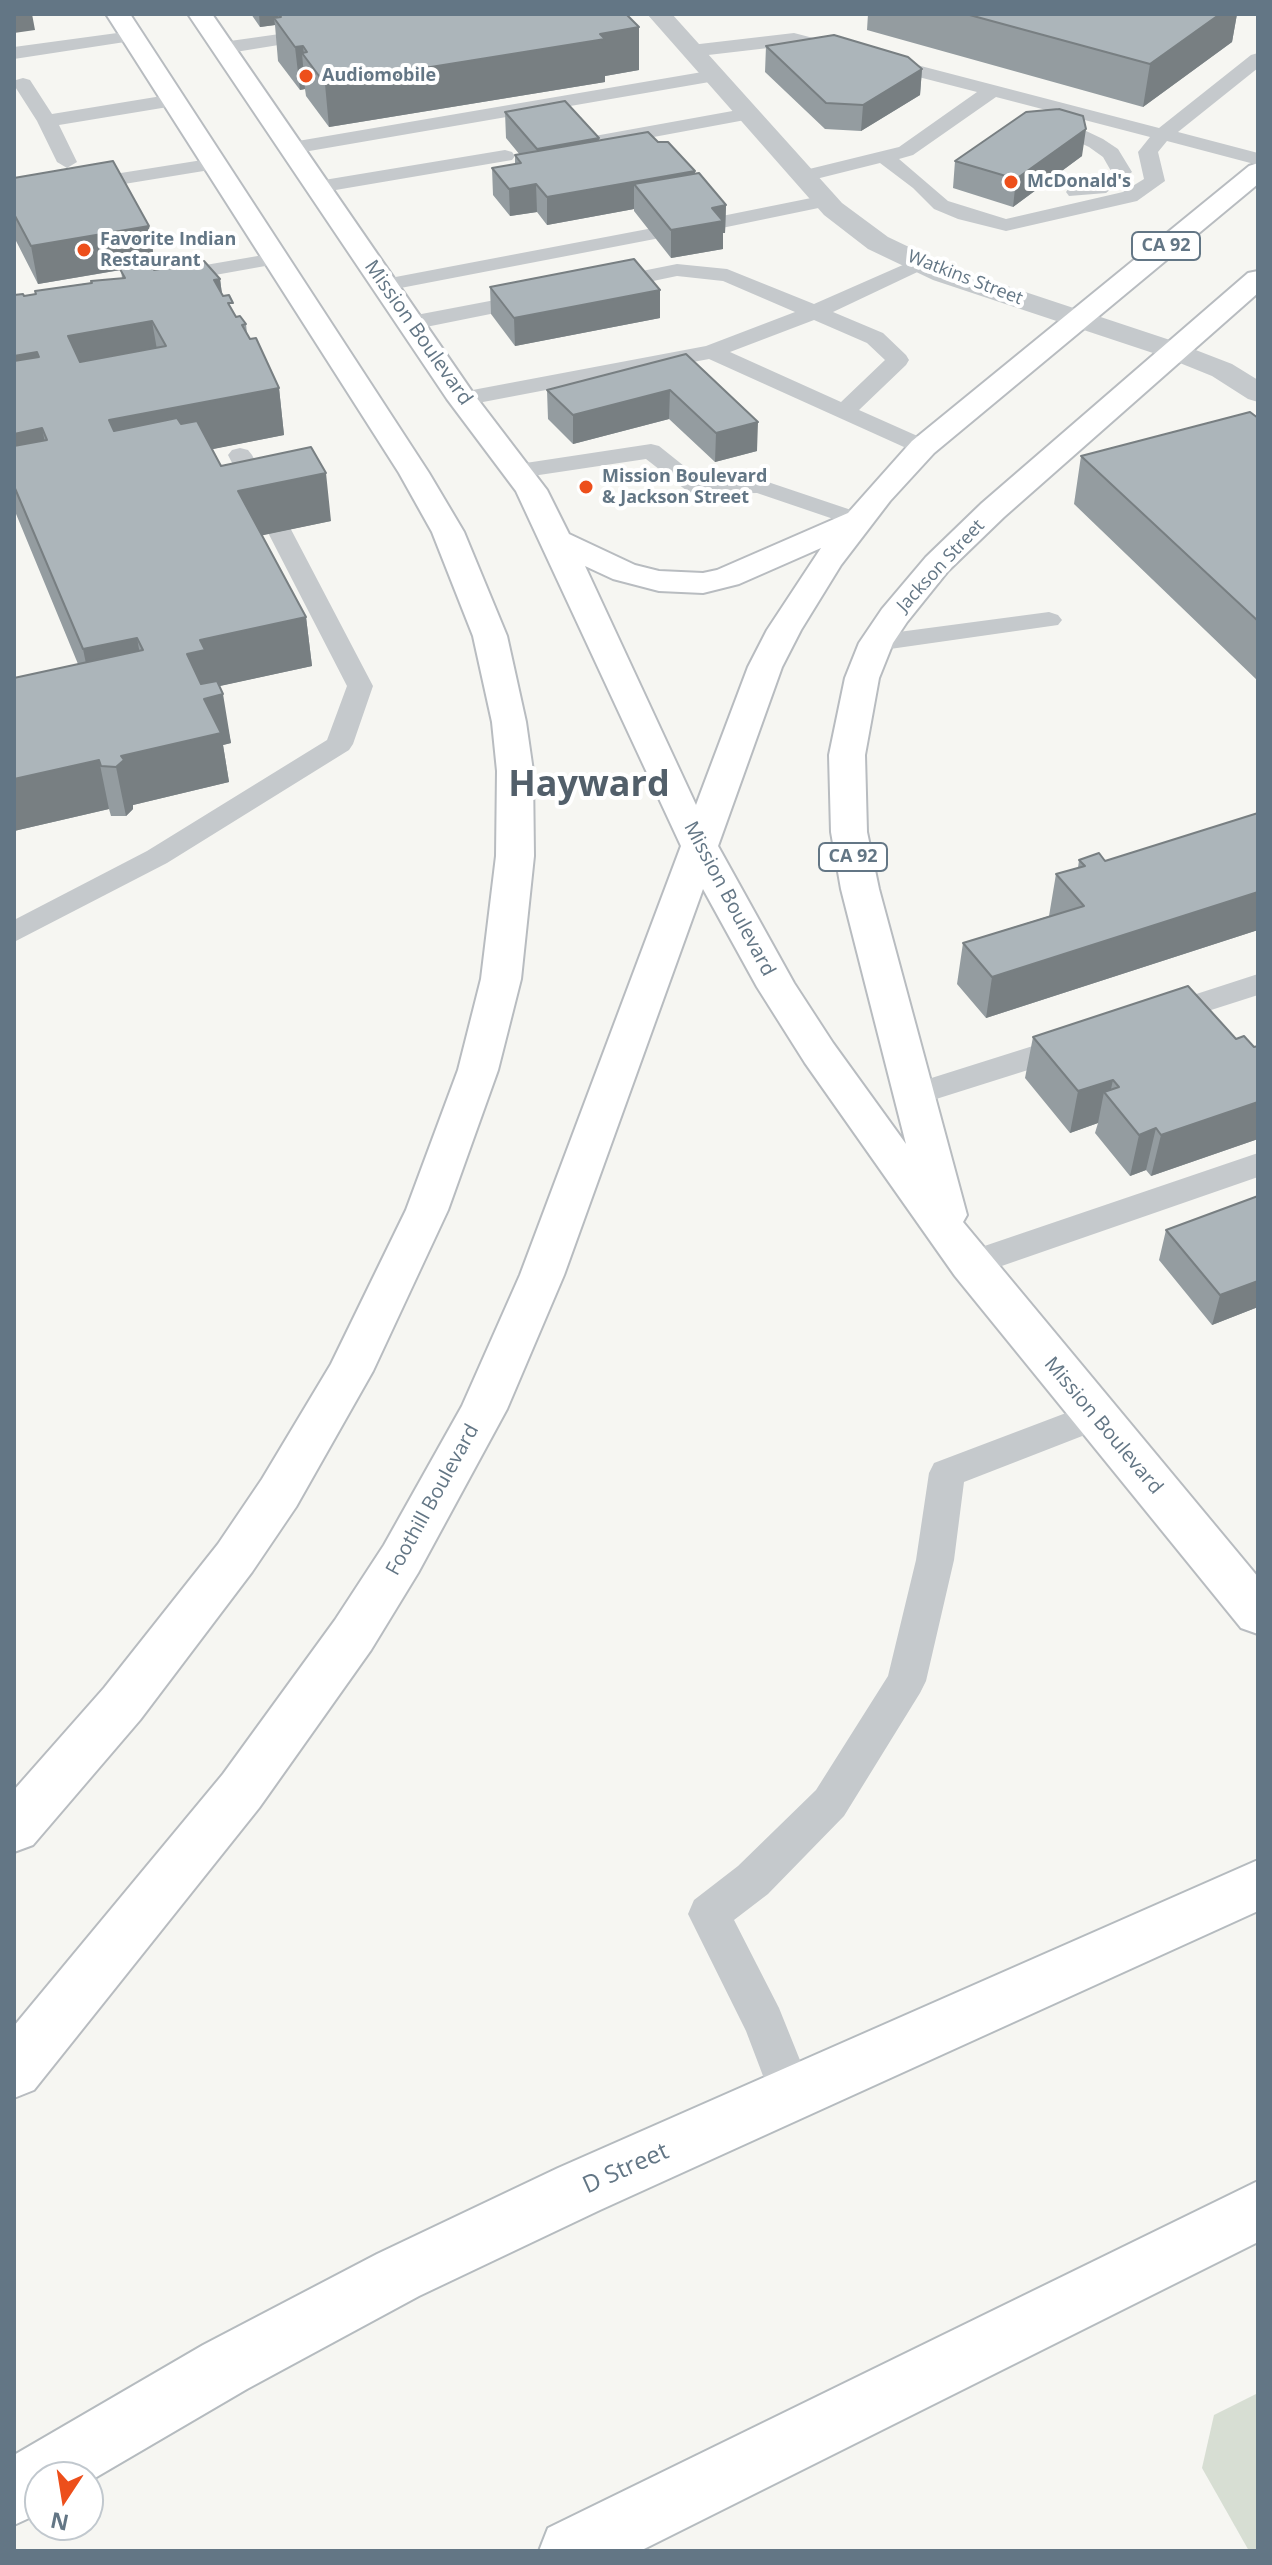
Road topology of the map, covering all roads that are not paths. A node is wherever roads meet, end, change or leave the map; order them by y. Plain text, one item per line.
1 (200, 14) edge
2 (659, 14) edge
3 (800, 18) dead end
4 (125, 25) edge
5 (348, 29) edge
6 (794, 39) junction
7 (223, 48) junction
8 (691, 51) junction
9 (14, 53) edge
10 (1258, 59) edge
11 (714, 76) junction
12 (23, 84) dead end
13 (993, 90) junction
14 (174, 100) junction
15 (749, 114) junction
16 (47, 121) junction
17 (1039, 132) edge
18 (1161, 136) junction
19 (589, 143) edge
20 (292, 148) junction
21 (505, 156) dead end
22 (884, 157) junction
23 (1258, 159) edge
24 (67, 162) dead end
25 (1098, 163) junction
26 (215, 164) junction
27 (1258, 171) edge
28 (804, 176) junction
29 (947, 179) dead end
30 (920, 184) junction
31 (318, 187) junction
32 (1060, 195) junction
33 (14, 196) edge
34 (826, 201) junction
35 (1026, 222) junction
36 (717, 223) edge
37 (653, 234) edge
38 (275, 259) junction
39 (921, 263) junction
40 (1258, 279) edge
41 (147, 281) edge
42 (385, 285) junction
43 (587, 289) edge
44 (557, 295) edge
45 (815, 312) junction
46 (1075, 320) junction
47 (411, 323) junction
48 (1175, 351) junction
49 (711, 352) junction
50 (1258, 393) edge
51 (462, 399) junction
52 (844, 412) junction
53 (923, 447) junction
54 (240, 455) dead end
55 (519, 471) junction
56 (857, 520) junction
57 (555, 540) junction
58 (1049, 620) dead end
59 (876, 643) junction
60 (699, 844) junction
61 (14, 932) edge
62 (1258, 984) edge
63 (914, 1095) junction
64 (1258, 1165) edge
65 (961, 1252) junction
66 (1095, 1416) junction
67 (1258, 1613) edge
68 (14, 1828) edge
69 (1258, 1885) edge
70 (14, 2070) edge
71 (792, 2095) junction
72 (1258, 2211) edge
73 (14, 2493) edge
74 (571, 2551) edge

1 - 7 main road, Mission Boulevard
2 - 8 street, Watkins Street
3 - 6 lane
4 - 9 lane
4 - 14 main road
5 - 7 lane
6 - 8 lane
6 - 13 lane
7 - 20 main road, Mission Boulevard
8 - 11 street, Watkins Street
10 - 18 lane
11 - 15 street, Watkins Street
11 - 20 lane
12 - 16 lane
13 - 18 lane
13 - 22 lane
14 - 16 lane
14 - 26 main road
15 - 19 lane
15 - 28 street, Watkins Street
16 - 24 lane
17 - 25 lane
18 - 23 lane
18 - 35 lane
20 - 31 main road, Mission Boulevard
21 - 31 lane
22 - 28 lane
22 - 30 lane
25 - 32 lane
25 - 32 lane
26 - 33 lane
26 - 38 main road
27 - 46 main road, CA 92
28 - 34 street, Watkins Street
29 - 30 lane
30 - 35 lane
31 - 42 main road, Mission Boulevard
32 - 35 lane
34 - 36 lane
34 - 39 street, Watkins Street
37 - 42 lane
38 - 41 lane
38 - 68 main road
39 - 45 lane
39 - 46 street, Watkins Street
40 - 48 main road, Jackson Street / CA 92
42 - 47 main road, Mission Boulevard
43 - 45 lane
44 - 47 lane
45 - 49 lane
45 - 52 lane
46 - 48 street, Watkins Street
46 - 53 main road, CA 92
47 - 51 main road, Mission Boulevard
48 - 50 street, Watkins Street
48 - 59 main road, Jackson Street / CA 92
49 - 51 lane
49 - 52 lane
51 - 55 main road, Mission Boulevard
52 - 53 lane
53 - 56 main road, CA 92
54 - 61 lane
55 - 56 lane
55 - 57 main road, Mission Boulevard
56 - 57 main road
56 - 60 main road, CA 92
57 - 60 main road, Mission Boulevard
58 - 59 lane
59 - 63 main road, Jackson Street / CA 92
60 - 65 main road, Mission Boulevard
60 - 70 main road, Foothill Boulevard
62 - 63 lane
63 - 65 main road, Jackson Street / CA 92
64 - 65 lane
65 - 66 main road, Mission Boulevard
66 - 67 main road, Mission Boulevard
66 - 71 lane
69 - 71 main road, D Street
71 - 73 main road, D Street
72 - 74 main road

